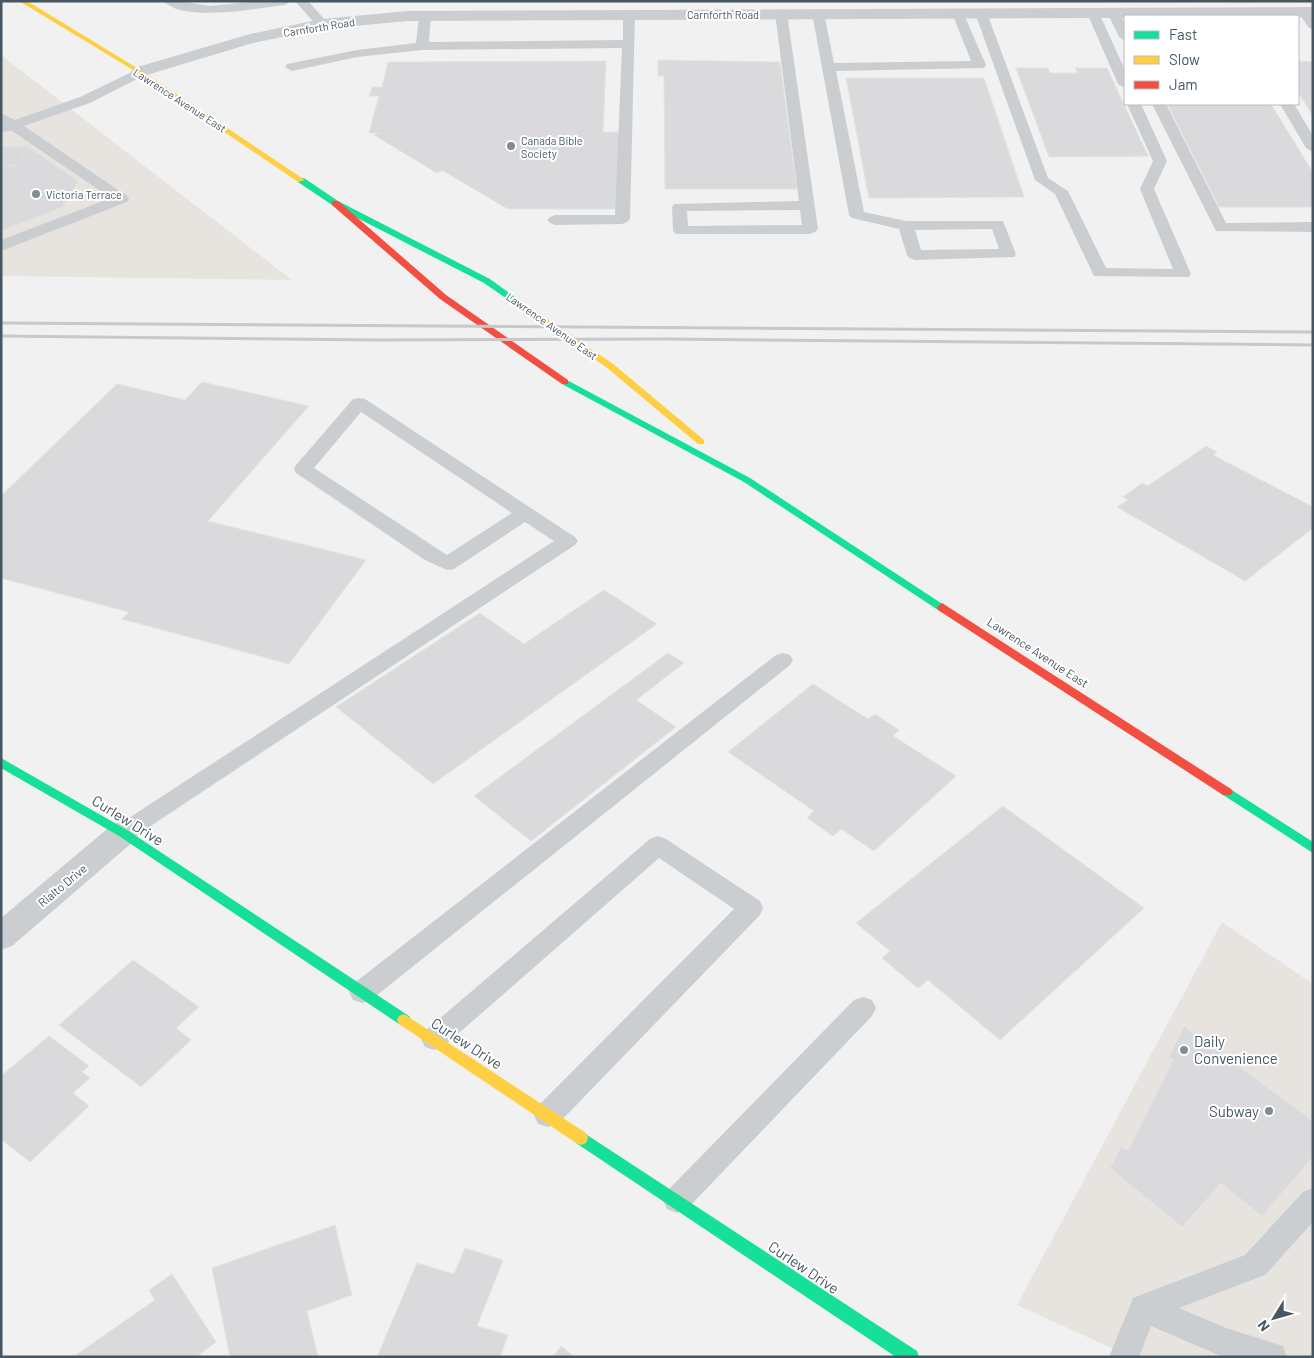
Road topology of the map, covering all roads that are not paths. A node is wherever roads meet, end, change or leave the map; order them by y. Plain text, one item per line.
1 (22, 1) edge
2 (169, 1) edge
3 (285, 1) edge
4 (301, 1) edge
5 (253, 3) edge
6 (1093, 12) junction
7 (1113, 12) junction
8 (818, 13) junction
9 (958, 13) junction
10 (981, 13) junction
11 (629, 14) junction
12 (782, 14) junction
13 (1234, 14) edge
14 (1272, 15) edge
15 (425, 16) junction
16 (322, 24) junction
17 (1124, 35) edge
18 (629, 44) junction
19 (422, 46) junction
20 (292, 67) dead end
21 (829, 67) junction
22 (140, 72) junction
23 (1124, 82) edge
24 (79, 88) dead end
25 (1134, 105) edge
26 (1160, 105) edge
27 (1288, 105) edge
28 (18, 108) dead end
29 (1, 116) edge
30 (8, 127) edge
31 (1313, 148) edge
32 (336, 203) junction
33 (806, 205) junction
34 (556, 220) dead end
35 (906, 226) junction
36 (1313, 227) edge
37 (1, 246) edge
38 (747, 480) junction
39 (525, 513) junction
40 (783, 660) dead end
41 (1, 762) edge
42 (123, 833) junction
43 (1313, 848) edge
44 (1, 937) edge
45 (362, 992) junction
46 (863, 1008) dead end
47 (434, 1040) junction
48 (548, 1115) junction
49 (677, 1200) junction
50 (1313, 1201) edge
51 (1143, 1308) junction
52 (912, 1357) edge
53 (1124, 1357) edge
54 (1272, 1357) edge

1 - 22 main road, Lawrence Avenue East
2 - 5 lane
3 - 5 lane
4 - 16 lane
6 - 7 street, Carnforth Road
6 - 10 street, Carnforth Road
6 - 23 lane
7 - 13 street, Carnforth Road
7 - 17 lane
8 - 9 street, Carnforth Road
8 - 12 street, Carnforth Road
8 - 21 lane
9 - 10 street, Carnforth Road
9 - 21 lane
10 - 25 lane
11 - 12 street, Carnforth Road
11 - 15 street, Carnforth Road
11 - 18 lane
12 - 33 lane
13 - 14 street, Carnforth Road
15 - 16 street, Carnforth Road
15 - 19 lane
16 - 22 street, Carnforth Road
18 - 19 lane
18 - 34 lane
19 - 20 lane
21 - 35 lane
22 - 24 lane
22 - 30 lane
22 - 32 main road, Lawrence Avenue East
26 - 36 lane
27 - 31 lane
28 - 29 lane
29 - 30 lane
30 - 37 lane
32 - 38 main road, Lawrence Avenue East
32 - 38 main road, Lawrence Avenue East
33 - 33 lane
35 - 35 lane
38 - 43 main road, Lawrence Avenue East
39 - 39 lane
39 - 42 lane
40 - 45 lane
41 - 42 main road, Curlew Drive
42 - 44 street, Rialto Drive
42 - 45 main road, Curlew Drive
45 - 47 main road, Curlew Drive
46 - 49 lane
47 - 48 main road, Curlew Drive
47 - 48 lane
48 - 49 main road, Curlew Drive
49 - 52 main road, Curlew Drive
50 - 51 lane
51 - 53 lane
51 - 54 lane

